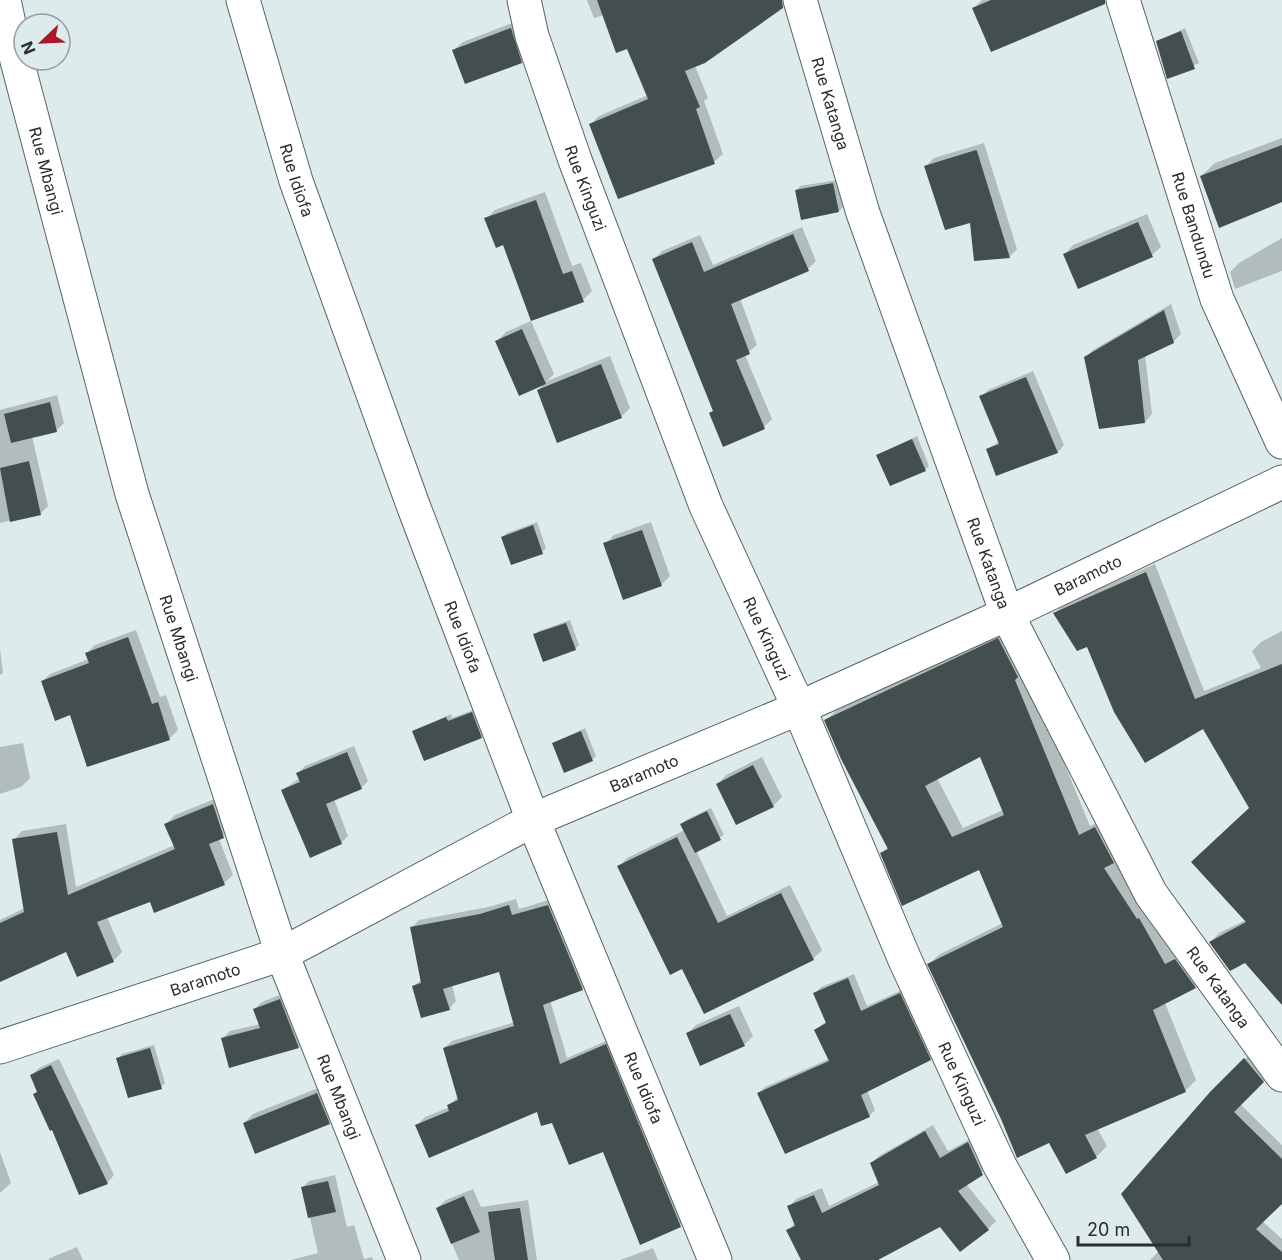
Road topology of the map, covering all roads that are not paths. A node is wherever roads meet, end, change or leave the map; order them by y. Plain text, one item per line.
1 (4, 0) edge
2 (243, 0) edge
3 (524, 0) edge
4 (800, 0) edge
5 (1123, 0) edge
6 (1282, 442) edge
7 (1282, 482) edge
8 (1006, 614) junction
9 (798, 708) junction
10 (533, 820) junction
11 (282, 954) junction
12 (0, 1047) edge
13 (1282, 1075) edge
14 (404, 1260) edge
15 (715, 1260) edge
16 (1053, 1260) edge

1 - 11 street, Rue Mbangi
2 - 10 street, Rue Idiofa
3 - 9 street, Rue Kinguzi
4 - 8 street, Rue Katanga
5 - 6 street, Rue Bandundu
7 - 8 street, Baramoto
8 - 9 street, Baramoto
8 - 13 street, Rue Katanga
9 - 10 street, Baramoto
9 - 16 street, Rue Kinguzi
10 - 11 street, Baramoto
10 - 15 street, Rue Idiofa
11 - 12 street, Baramoto
11 - 14 street, Rue Mbangi

